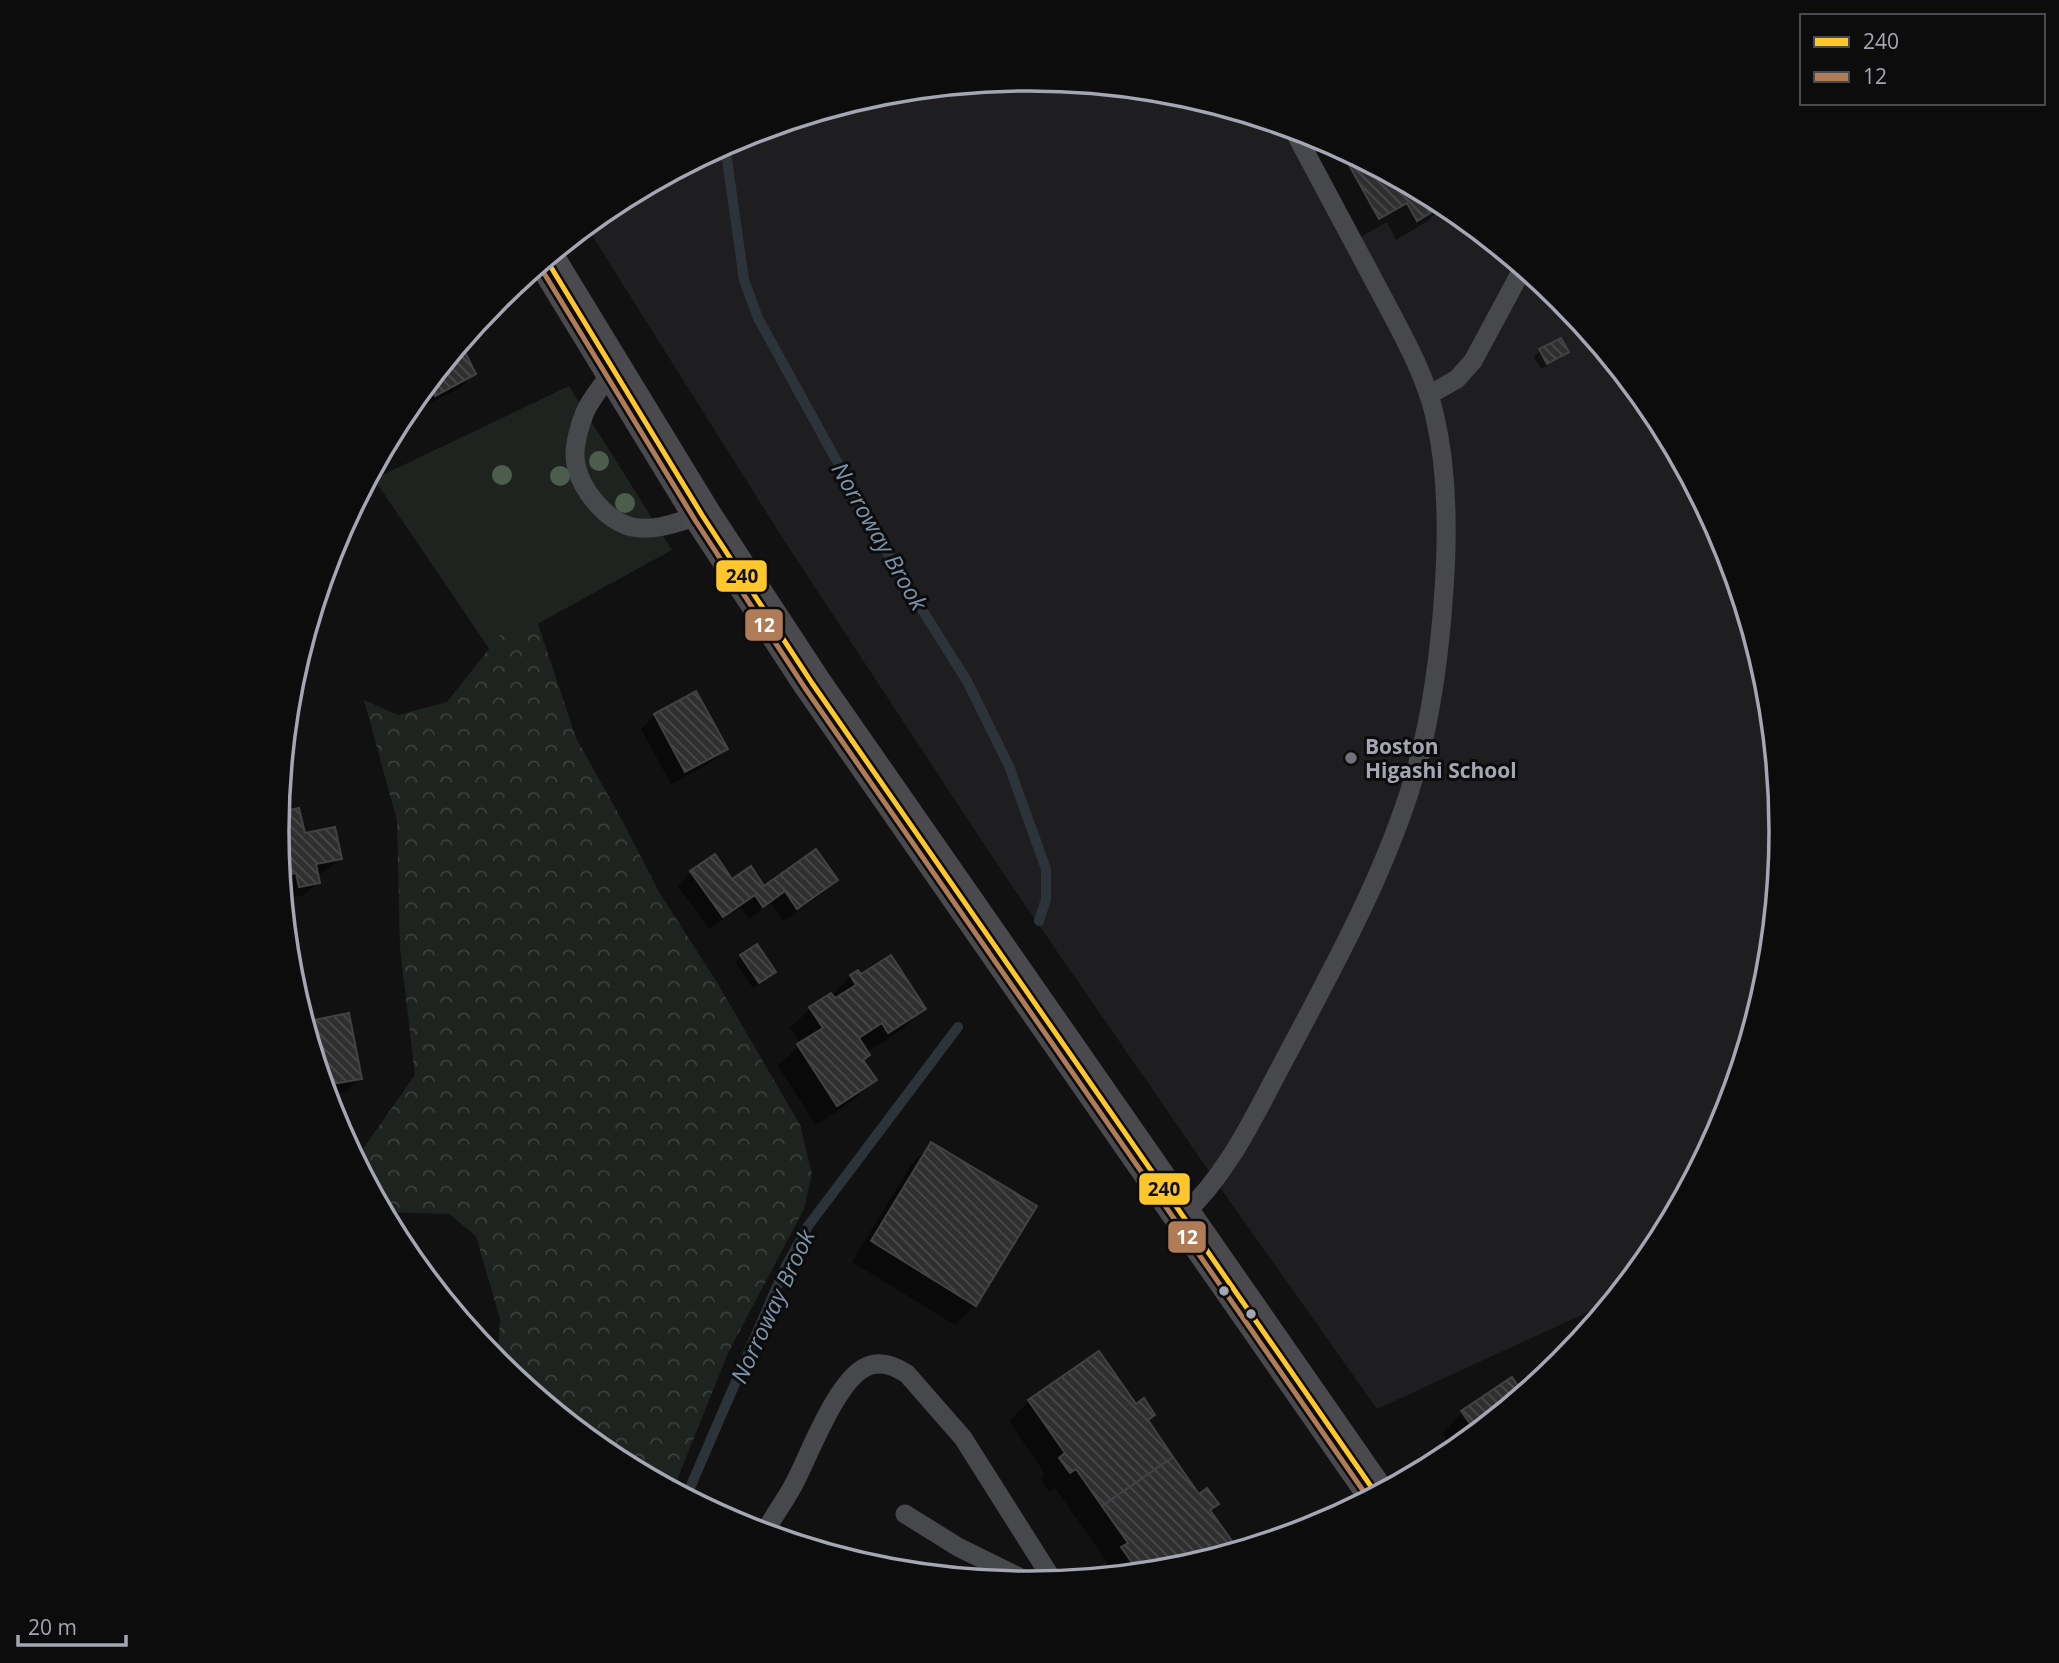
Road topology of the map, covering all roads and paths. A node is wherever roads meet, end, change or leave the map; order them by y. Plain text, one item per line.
1 (1300, 142) edge
2 (551, 267) edge
3 (1519, 276) edge
4 (612, 371) junction
5 (1429, 395) junction
6 (702, 515) junction
7 (1181, 1217) junction
8 (1372, 1488) edge
9 (905, 1514) dead end
10 (769, 1525) edge
11 (1007, 1571) edge
12 (1047, 1571) edge

1 - 5 lane
2 - 4 main road
3 - 5 lane
4 - 6 main road
4 - 6 lane
5 - 7 lane
6 - 7 main road
7 - 8 main road
9 - 11 lane
10 - 12 lane

